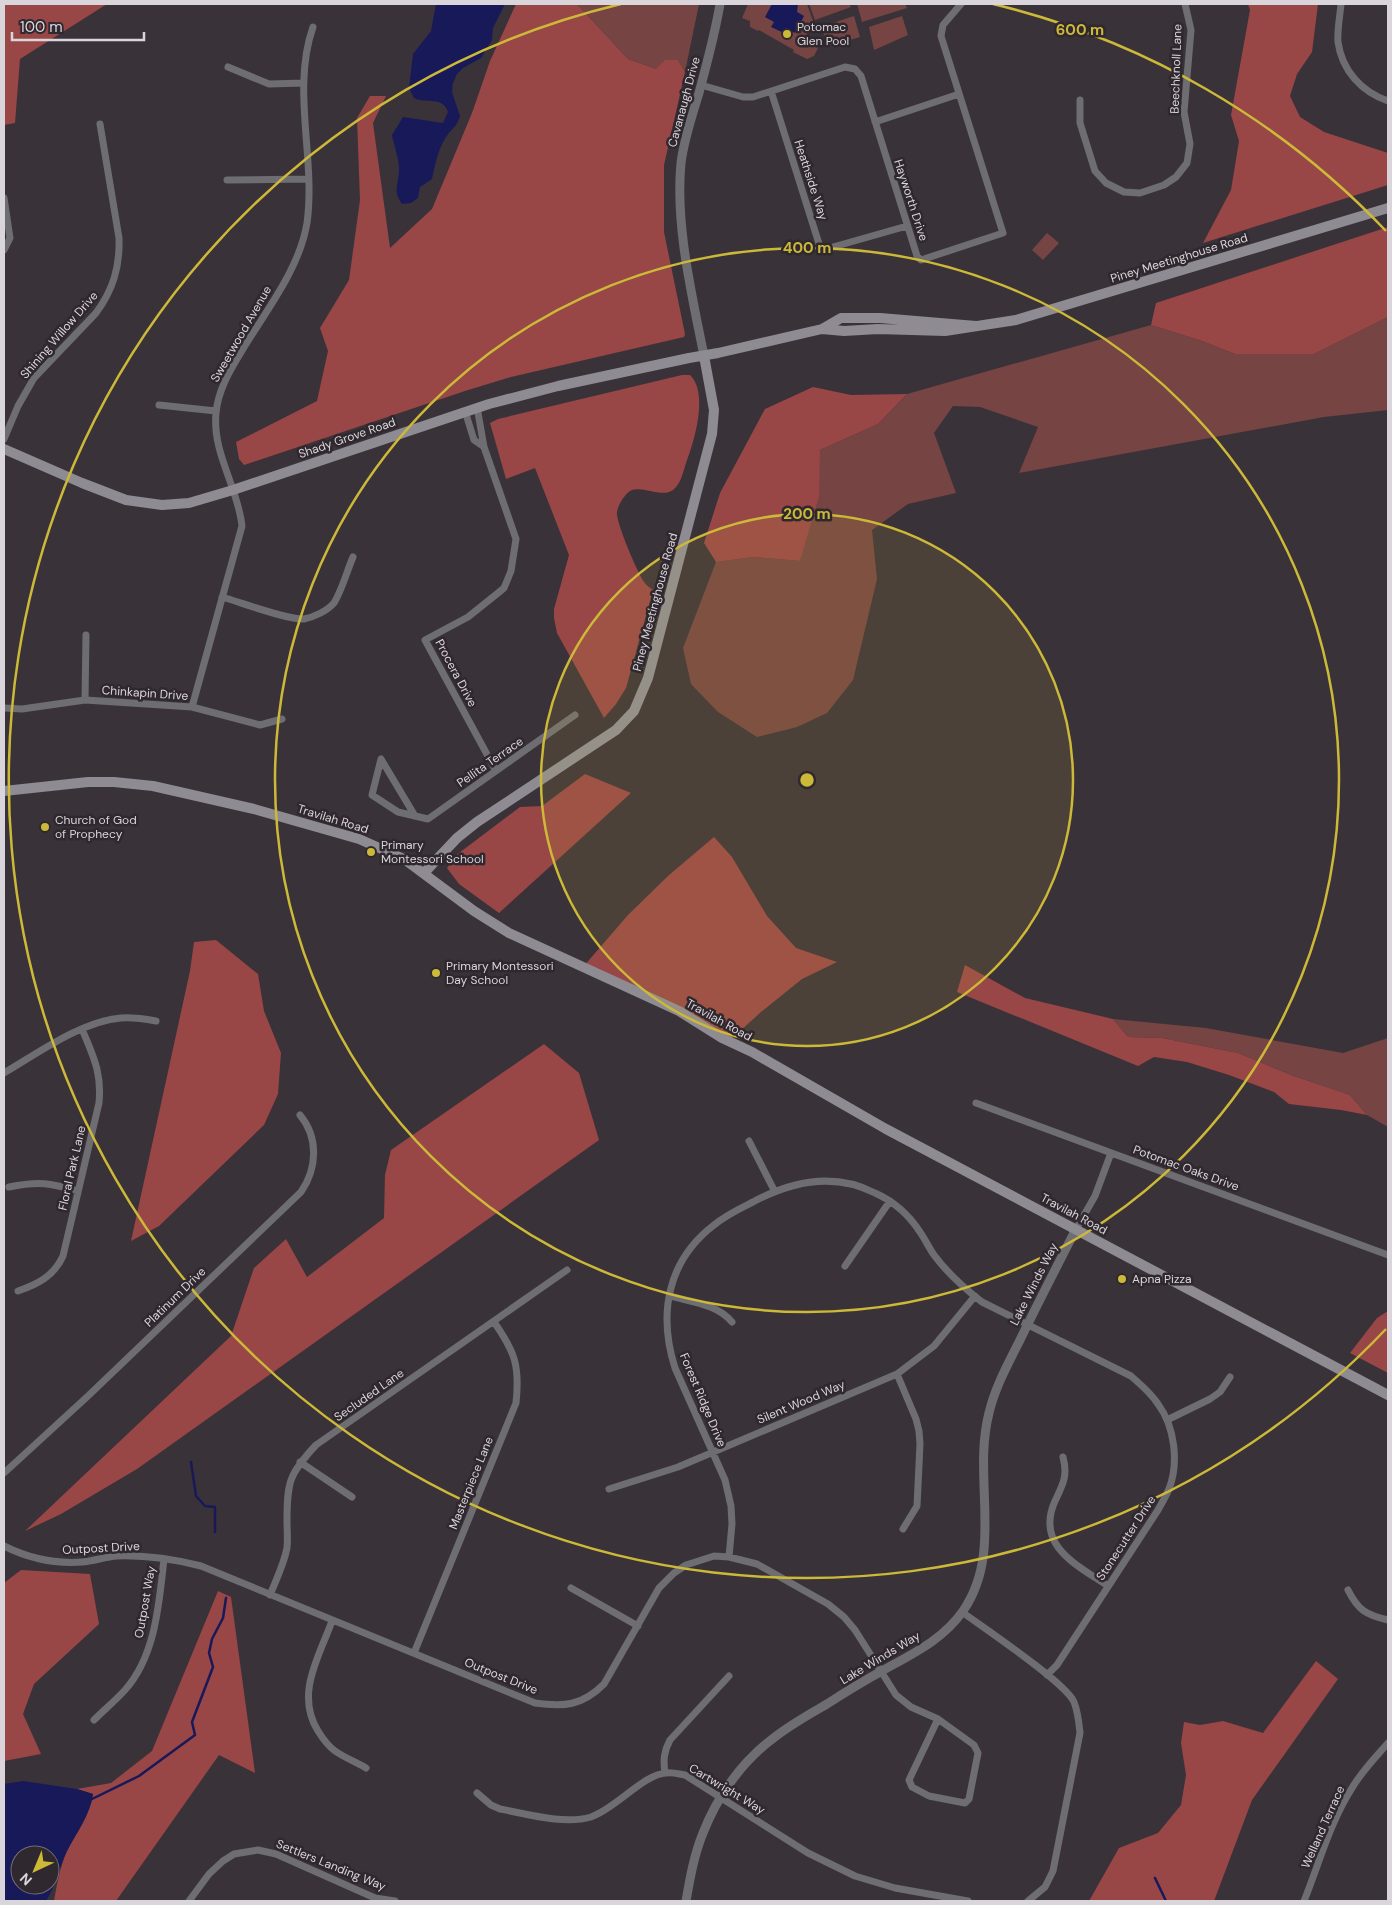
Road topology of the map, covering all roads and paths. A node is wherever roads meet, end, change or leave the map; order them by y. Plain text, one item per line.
1 (720, 4) edge
2 (961, 4) edge
3 (1186, 4) edge
4 (1342, 4) edge
5 (313, 27) dead end
6 (228, 67) dead end
7 (304, 83) junction
8 (701, 85) junction
9 (771, 91) junction
10 (959, 94) junction
11 (1080, 100) dead end
12 (1388, 101) edge
13 (875, 122) junction
14 (100, 124) dead end
15 (308, 179) junction
16 (227, 180) dead end
17 (4, 198) edge
18 (1388, 208) edge
19 (907, 226) junction
20 (4, 250) edge
21 (704, 356) junction
22 (159, 406) dead end
23 (477, 407) junction
24 (216, 411) junction
25 (465, 411) junction
26 (4, 439) edge
27 (484, 447) junction
28 (4, 449) edge
29 (233, 490) junction
30 (353, 556) dead end
31 (222, 597) junction
32 (86, 635) dead end
33 (84, 700) junction
34 (192, 707) junction
35 (4, 708) edge
36 (576, 716) dead end
37 (282, 719) dead end
38 (496, 772) junction
39 (4, 791) edge
40 (415, 816) junction
41 (424, 873) junction
42 (156, 1021) dead end
43 (82, 1028) junction
44 (4, 1073) edge
45 (976, 1103) dead end
46 (300, 1115) dead end
47 (749, 1141) dead end
48 (1111, 1153) junction
49 (9, 1187) dead end
50 (774, 1190) junction
51 (78, 1191) junction
52 (890, 1202) junction
53 (1076, 1229) junction
54 (1388, 1255) edge
55 (845, 1266) dead end
56 (567, 1270) dead end
57 (18, 1291) dead end
58 (670, 1296) junction
59 (975, 1296) junction
60 (494, 1322) junction
61 (732, 1322) dead end
62 (1028, 1324) junction
63 (897, 1374) junction
64 (1230, 1377) dead end
65 (1388, 1395) edge
66 (1167, 1420) junction
67 (712, 1451) junction
68 (1063, 1457) dead end
69 (300, 1462) junction
70 (4, 1473) edge
71 (609, 1490) dead end
72 (352, 1497) dead end
73 (904, 1528) dead end
74 (4, 1546) edge
75 (729, 1556) junction
76 (164, 1558) junction
77 (1108, 1586) junction
78 (571, 1588) dead end
79 (1348, 1590) dead end
80 (270, 1596) junction
81 (962, 1612) junction
82 (1388, 1620) edge
83 (332, 1621) junction
84 (638, 1626) junction
85 (414, 1653) junction
86 (880, 1672) junction
87 (1047, 1675) junction
88 (729, 1676) dead end
89 (938, 1719) junction
90 (94, 1720) dead end
91 (1388, 1743) edge
92 (366, 1768) dead end
93 (666, 1772) junction
94 (477, 1793) dead end
95 (721, 1797) junction
96 (375, 1899) edge
97 (189, 1901) edge
98 (395, 1901) edge
99 (686, 1901) edge
100 (968, 1901) edge
101 (1028, 1901) edge
102 (1304, 1901) edge

1 - 8 street, Cavanaugh Drive
2 - 10 street, Hayworth Drive
3 - 11 street, Beechknoll Lane
4 - 12 street
5 - 7 street, Sweetwood Avenue
6 - 7 street
7 - 15 street, Sweetwood Avenue
8 - 9 street, Hayworth Drive
8 - 21 street, Cavanaugh Drive
9 - 13 street, Hayworth Drive
9 - 19 street, Heathside Way
10 - 13 street
10 - 19 street, Hayworth Drive
13 - 19 street, Hayworth Drive
14 - 26 street, Shining Willow Drive
15 - 16 street
15 - 24 street, Sweetwood Avenue
17 - 20 street
18 - 21 main road, Piney Meetinghouse Road
21 - 23 main road, Shady Grove Road
21 - 41 main road, Piney Meetinghouse Road
22 - 24 street
23 - 25 main road, Shady Grove Road
23 - 27 street, Procera Drive
24 - 29 street, Sweetwood Avenue
25 - 27 street, Procera Drive
25 - 29 main road, Shady Grove Road
27 - 38 street, Procera Drive
28 - 29 main road, Shady Grove Road
29 - 31 street, Sweetwood Avenue
30 - 31 street
31 - 34 street, Sweetwood Avenue
32 - 33 street
33 - 34 street, Chinkapin Drive
33 - 35 street, Chinkapin Drive
34 - 37 street, Chinkapin Drive
36 - 38 street, Pellita Terrace
38 - 40 street, Pellita Terrace
39 - 41 main road, Travilah Road
40 - 40 street, Pellita Terrace
41 - 53 main road, Travilah Road
42 - 43 street
43 - 44 street
43 - 51 street, Floral Park Lane
45 - 48 street, Potomac Oaks Drive
46 - 70 street, Platinum Drive
47 - 50 street
48 - 53 street
48 - 54 street, Potomac Oaks Drive
49 - 51 street
50 - 52 street, Forest Ridge Drive
50 - 58 street, Forest Ridge Drive
51 - 57 street, Floral Park Lane
52 - 55 street
52 - 59 street, Forest Ridge Drive
53 - 62 street, Lake Winds Way
53 - 65 main road, Travilah Road
56 - 60 street, Secluded Lane
58 - 61 street
58 - 67 street, Forest Ridge Drive
59 - 62 street, Forest Ridge Drive
59 - 63 street, Silent Wood Way
60 - 69 street, Secluded Lane
60 - 85 street, Masterpiece Lane
62 - 66 street, Stonecutter Drive
62 - 81 street, Lake Winds Way
63 - 67 street, Silent Wood Way
63 - 73 street
64 - 66 street
66 - 77 street, Stonecutter Drive
67 - 71 street, Silent Wood Way
67 - 75 street, Forest Ridge Drive
68 - 77 street
69 - 72 street
69 - 80 street, Secluded Lane
74 - 76 street, Outpost Drive
75 - 84 street, Outpost Drive
75 - 86 street, Outpost Drive
76 - 80 street, Outpost Drive
76 - 90 street, Outpost Way
77 - 87 street, Stonecutter Drive
78 - 84 street
79 - 82 street
80 - 83 street, Outpost Drive
81 - 86 street, Lake Winds Way
81 - 87 street
83 - 85 street, Outpost Drive
83 - 92 street
84 - 85 street, Outpost Drive
86 - 89 street, Outpost Drive
86 - 95 street, Lake Winds Way
87 - 101 street
88 - 93 street
89 - 89 street, Outpost Drive
91 - 102 street, Welland Terrace
93 - 94 street
93 - 95 street, Cartwright Way
95 - 99 street, Lake Winds Way
95 - 100 street, Cartwright Way
96 - 97 street, Settlers Landing Way
96 - 98 street, Settlers Landing Way

